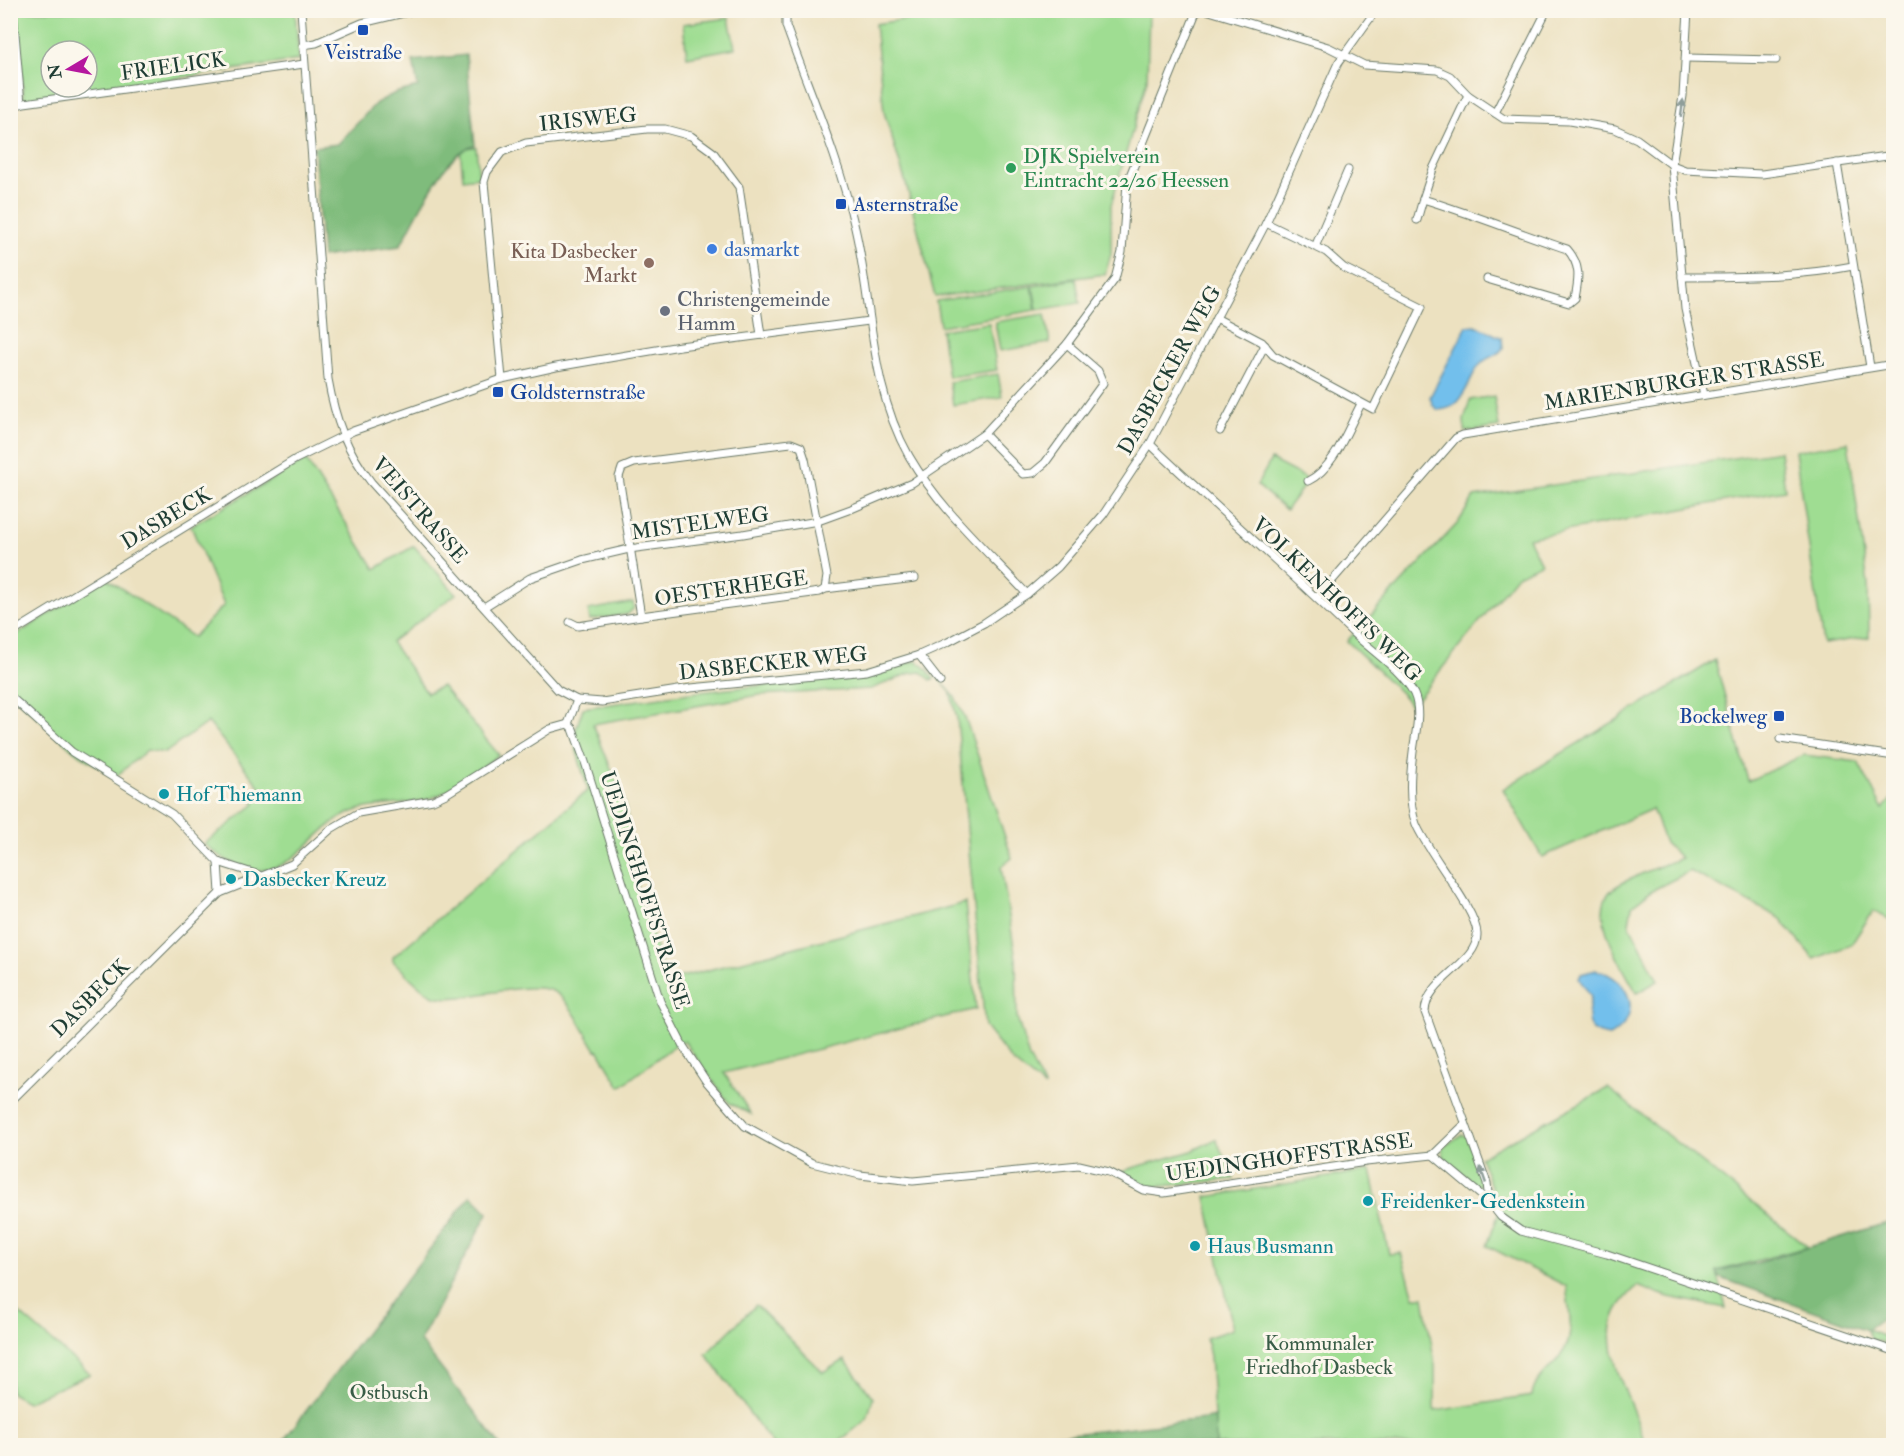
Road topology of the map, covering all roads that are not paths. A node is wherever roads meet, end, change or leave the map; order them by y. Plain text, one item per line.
1 (13, 10) edge
2 (301, 10) edge
3 (416, 10) edge
4 (786, 10) edge
5 (1197, 10) edge
6 (1206, 10) edge
7 (1376, 10) edge
8 (1547, 10) edge
9 (1688, 10) edge
10 (303, 45) junction
11 (1344, 55) junction
12 (1686, 58) junction
13 (1776, 60) dead end
14 (304, 64) junction
15 (1468, 95) junction
16 (21, 104) junction
17 (10, 105) edge
18 (1495, 113) junction
19 (1893, 155) edge
20 (1837, 163) junction
21 (1672, 165) junction
22 (1348, 170) dead end
23 (1423, 199) junction
24 (1417, 220) dead end
25 (1266, 223) junction
26 (1315, 247) junction
27 (1853, 266) junction
28 (1682, 277) junction
29 (1486, 279) dead end
30 (1216, 318) junction
31 (868, 321) junction
32 (761, 335) junction
33 (1067, 344) junction
34 (1264, 345) junction
35 (1893, 364) edge
36 (1870, 367) junction
37 (502, 379) junction
38 (1704, 395) junction
39 (1361, 404) junction
40 (1220, 431) dead end
41 (984, 434) junction
42 (341, 435) junction
43 (1150, 444) junction
44 (923, 477) junction
45 (1308, 481) dead end
46 (818, 521) junction
47 (629, 549) junction
48 (915, 578) dead end
49 (825, 589) junction
50 (1026, 594) junction
51 (1317, 598) junction
52 (484, 607) junction
53 (640, 616) junction
54 (570, 622) dead end
55 (10, 634) edge
56 (919, 656) junction
57 (940, 682) dead end
58 (10, 696) edge
59 (577, 700) junction
60 (568, 724) junction
61 (1780, 739) dead end
62 (1893, 756) edge
63 (218, 862) junction
64 (259, 876) junction
65 (220, 893) junction
66 (10, 1102) edge
67 (1465, 1124) junction
68 (1433, 1155) junction
69 (1489, 1202) junction
70 (1893, 1351) edge

1 - 16 street
2 - 10 street, VEISTRASSE
3 - 10 street
4 - 31 street
5 - 33 street, MISTELWEG
6 - 11 street
7 - 11 street, DASBECKER WEG
8 - 18 street
9 - 12 street
10 - 14 street, VEISTRASSE
11 - 15 street
11 - 25 street, DASBECKER WEG
12 - 13 street
21 -> 12 street
14 - 16 street, FRIELICK
14 - 42 street, VEISTRASSE
15 - 18 street
15 - 23 street
16 - 17 street, FRIELICK
18 - 21 street
19 - 20 street
20 - 21 street
20 - 27 street
21 - 28 street
22 - 26 street
23 - 24 street
23 - 29 street
25 - 26 street
25 - 30 street, DASBECKER WEG
26 - 39 street
27 - 28 street
27 - 36 street
28 - 38 street
30 - 34 street
30 - 43 street, DASBECKER WEG
31 - 32 street
31 - 44 street
32 - 37 street
32 - 37 street, IRISWEG
33 - 41 street, MISTELWEG
33 - 41 street
34 - 39 street
34 - 40 street
35 - 36 street, MARIENBURGER STRASSE
36 - 38 street, MARIENBURGER STRASSE
37 - 42 street
38 - 51 street, MARIENBURGER STRASSE
39 - 45 street
41 - 44 street, MISTELWEG
42 - 52 street, VEISTRASSE
42 - 55 street, DASBECK
43 - 50 street, DASBECKER WEG
43 - 51 street, VOLKENHOFFS WEG
44 - 46 street, MISTELWEG
44 - 50 street
46 - 47 street, MISTELWEG
46 - 47 street, OESTERHEGE
46 - 49 street, OESTERHEGE
47 - 52 street, MISTELWEG
47 - 53 street, OESTERHEGE
48 - 49 street, OESTERHEGE
49 - 53 street, OESTERHEGE
50 - 56 street, DASBECKER WEG
51 - 67 street, VOLKENHOFFS WEG
52 - 59 street, VEISTRASSE
53 - 54 street, OESTERHEGE
56 - 57 street
56 - 59 street, DASBECKER WEG
58 - 63 street
59 - 60 street
60 - 64 street, DASBECK
60 - 68 street, UEDINGHOFFSTRASSE
61 - 62 street
63 - 64 street
63 - 65 street
64 - 65 street, DASBECK
65 - 66 street, DASBECK
67 - 68 street
69 -> 67 street
68 - 69 street, UEDINGHOFFSTRASSE
69 - 70 street, UEDINGHOFFSTRASSE

